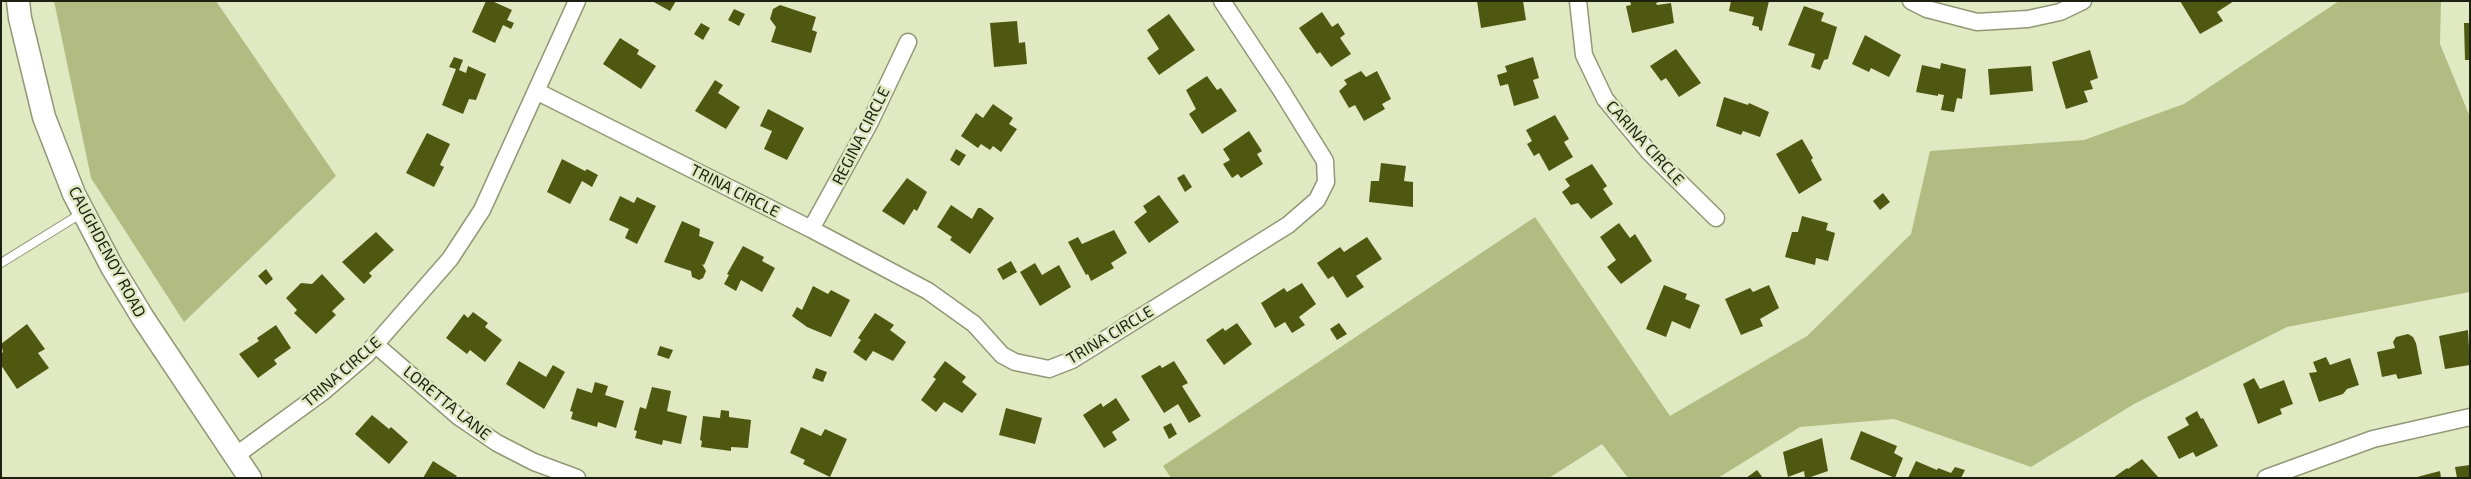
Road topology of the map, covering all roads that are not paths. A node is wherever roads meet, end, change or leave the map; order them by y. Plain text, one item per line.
1 (18, 1) edge
2 (577, 1) edge
3 (1222, 1) edge
4 (1578, 1) edge
5 (1911, 1) edge
6 (2082, 1) edge
7 (908, 42) dead end
8 (536, 91) junction
9 (83, 212) junction
10 (1716, 218) dead end
11 (811, 229) junction
12 (1, 263) edge
13 (376, 345) junction
14 (2470, 417) edge
15 (235, 456) junction
16 (250, 478) edge
17 (577, 478) edge
18 (2266, 478) edge

1 - 9 street, CAUGHDENOY ROAD
2 - 8 street, TRINA CIRCLE
3 - 11 street, TRINA CIRCLE
4 - 10 street, CARINA CIRCLE
5 - 6 street
7 - 11 street, REGINA CIRCLE
8 - 11 street, TRINA CIRCLE
8 - 13 street, TRINA CIRCLE
9 - 12 lane
9 - 15 street, CAUGHDENOY ROAD
13 - 15 street, TRINA CIRCLE
13 - 17 street, LORETTA LANE
14 - 18 street
15 - 16 street, CAUGHDENOY ROAD

